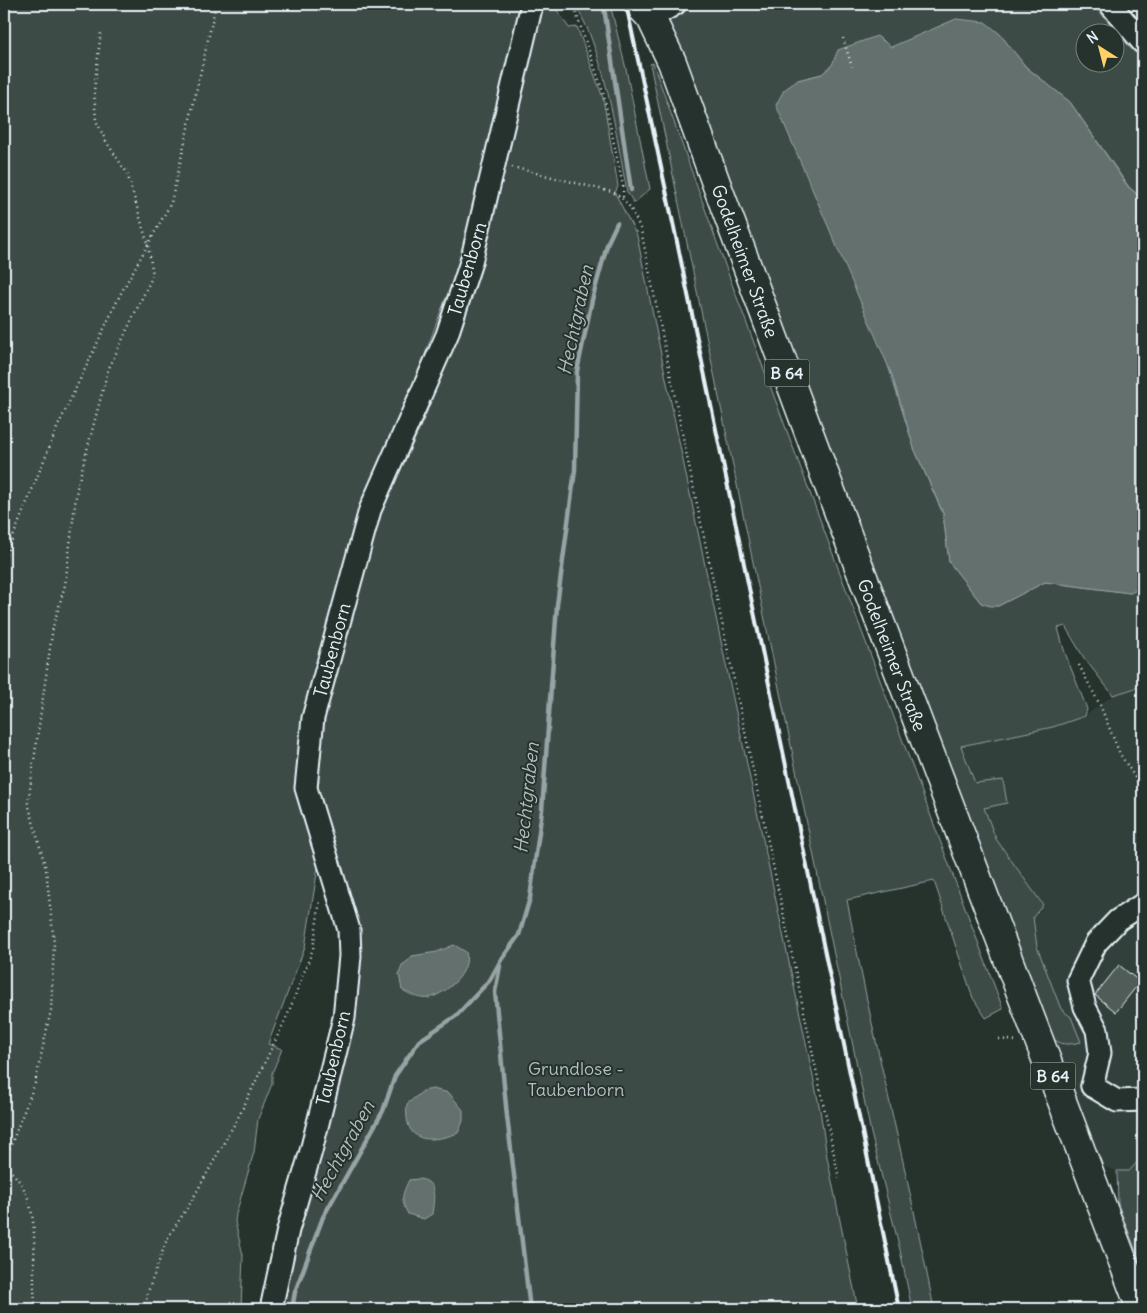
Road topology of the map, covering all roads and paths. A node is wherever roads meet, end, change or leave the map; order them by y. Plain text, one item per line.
1 (216, 4) edge
2 (532, 4) edge
3 (571, 4) edge
4 (675, 4) edge
5 (1110, 4) edge
6 (645, 11) edge
7 (101, 32) dead end
8 (843, 38) dead end
9 (1143, 43) edge
10 (852, 67) dead end
11 (525, 170) dead end
12 (623, 198) junction
13 (148, 244) junction
14 (4, 559) edge
15 (1079, 665) dead end
16 (1143, 790) edge
17 (320, 898) dead end
18 (1143, 904) edge
19 (1092, 1086) junction
20 (1061, 1098) junction
21 (1143, 1100) edge
22 (4, 1165) edge
23 (839, 1178) dead end
24 (36, 1309) edge
25 (144, 1309) edge
26 (272, 1309) edge
27 (1141, 1309) edge

1 - 13 path
2 - 26 lane, Taubenborn
3 - 12 path
4 - 6 lane
5 - 9 lane
6 - 20 main road, Godelheimer Straße / B 64
7 - 13 path
8 - 10 path
11 - 12 path
12 - 23 path
13 - 14 path
13 - 22 path
15 - 16 path
17 - 25 path
18 - 19 lane
19 - 20 lane
19 - 21 lane
20 - 27 main road, Godelheimer Straße / B 64
22 - 24 path

